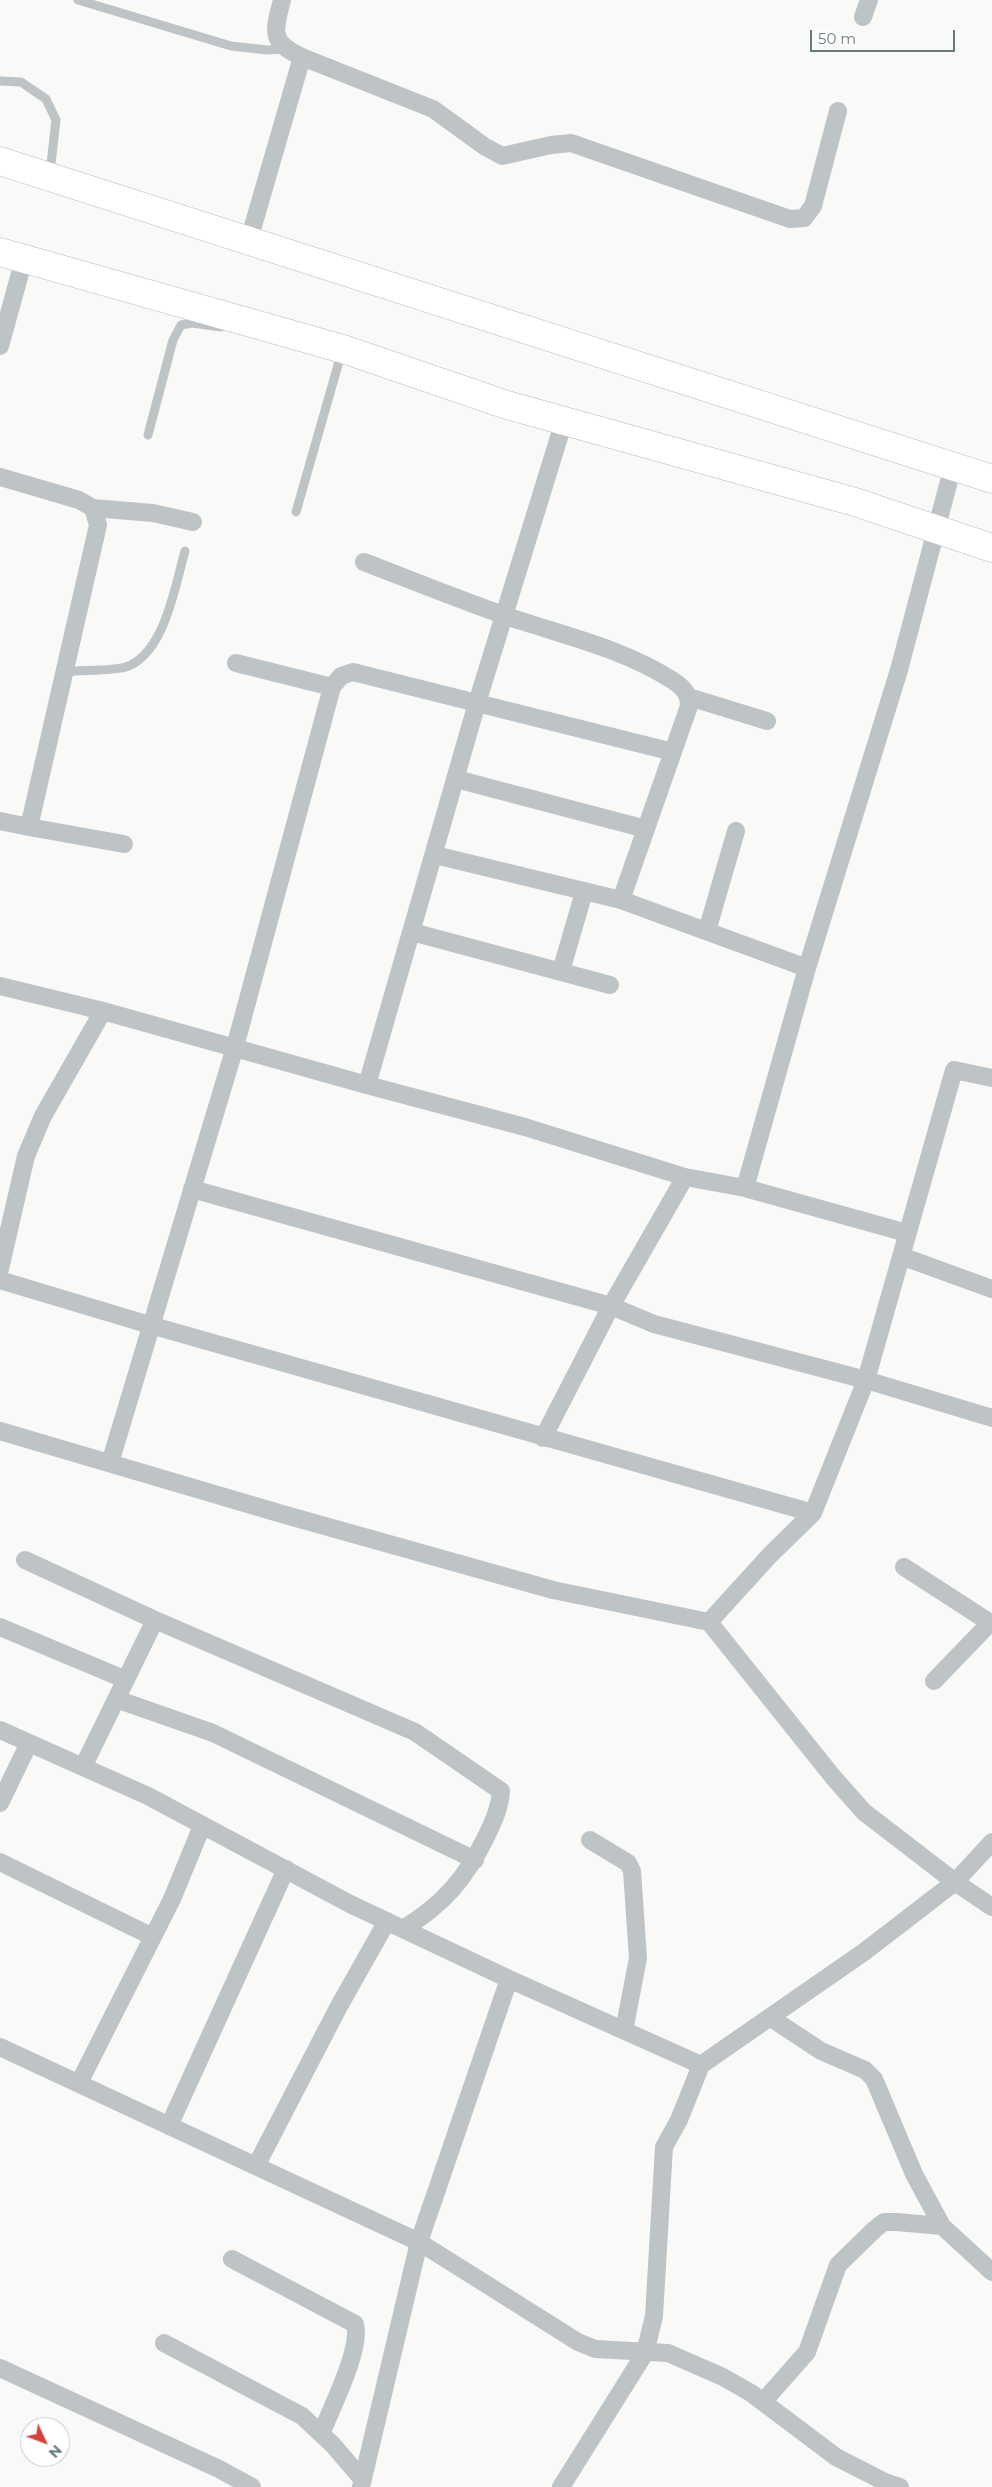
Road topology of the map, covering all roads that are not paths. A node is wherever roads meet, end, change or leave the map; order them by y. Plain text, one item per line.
1 (78, 0) edge
2 (282, 0) edge
3 (869, 0) edge
4 (863, 17) dead end
5 (284, 49) junction
6 (302, 57) junction
7 (0, 81) edge
8 (838, 111) dead end
9 (0, 161) edge
10 (49, 176) junction
11 (249, 240) junction
12 (12, 256) edge
13 (230, 330) dead end
14 (285, 343) dead end
15 (0, 346) edge
16 (342, 353) junction
17 (564, 421) junction
18 (148, 435) dead end
19 (952, 466) junction
20 (0, 477) edge
21 (992, 479) edge
22 (93, 508) junction
23 (296, 512) dead end
24 (193, 522) dead end
25 (936, 530) junction
26 (992, 548) edge
27 (185, 551) dead end
28 (364, 562) dead end
29 (504, 615) junction
30 (236, 663) dead end
31 (64, 672) junction
32 (332, 687) junction
33 (689, 697) junction
34 (477, 703) junction
35 (767, 721) dead end
36 (673, 752) junction
37 (456, 780) junction
38 (0, 821) edge
39 (29, 827) junction
40 (646, 829) junction
41 (736, 830) dead end
42 (124, 844) dead end
43 (434, 855) junction
44 (584, 892) junction
45 (621, 900) junction
46 (707, 931) junction
47 (412, 932) junction
48 (808, 968) junction
49 (561, 971) junction
50 (610, 985) dead end
51 (0, 986) edge
52 (103, 1011) junction
53 (235, 1047) junction
54 (992, 1078) edge
55 (367, 1085) junction
56 (685, 1177) junction
57 (745, 1188) junction
58 (192, 1189) junction
59 (907, 1233) junction
60 (901, 1256) junction
61 (0, 1269) edge
62 (0, 1280) edge
63 (992, 1289) edge
64 (611, 1306) junction
65 (150, 1325) junction
66 (866, 1380) junction
67 (992, 1418) edge
68 (0, 1431) edge
69 (543, 1438) junction
70 (110, 1462) junction
71 (813, 1513) junction
72 (25, 1560) dead end
73 (904, 1567) dead end
74 (155, 1620) junction
75 (709, 1622) junction
76 (991, 1624) edge
77 (0, 1627) edge
78 (124, 1679) junction
79 (934, 1681) dead end
80 (116, 1699) junction
81 (0, 1730) edge
82 (29, 1743) junction
83 (82, 1766) junction
84 (0, 1803) edge
85 (202, 1826) junction
86 (590, 1840) dead end
87 (992, 1842) edge
88 (475, 1860) junction
89 (0, 1862) edge
90 (286, 1870) junction
91 (955, 1882) junction
92 (992, 1907) edge
93 (395, 1925) junction
94 (153, 1937) junction
95 (509, 1979) junction
96 (771, 2018) junction
97 (624, 2031) junction
98 (0, 2047) edge
99 (701, 2065) junction
100 (79, 2083) junction
101 (170, 2126) junction
102 (256, 2166) junction
103 (942, 2226) junction
104 (418, 2242) junction
105 (232, 2259) dead end
106 (992, 2272) edge
107 (164, 2343) dead end
108 (645, 2352) junction
109 (0, 2368) edge
110 (763, 2402) junction
111 (322, 2434) junction
112 (362, 2484) edge
113 (252, 2487) edge
114 (561, 2487) edge
115 (900, 2487) edge

1 - 5 lane
2 - 5 street
3 - 4 street
5 - 6 street
6 - 8 street
6 - 11 street
7 - 10 lane
9 - 10 main road
10 - 11 main road
11 - 19 main road
12 - 15 street
12 - 16 main road
13 - 18 lane
14 - 16 lane
16 - 17 main road
16 - 23 lane
17 - 25 main road
17 - 29 street
19 - 21 main road
19 - 25 street
20 - 22 street
22 - 24 street
22 - 31 street
25 - 26 main road
25 - 48 street
27 - 31 lane
28 - 29 street
29 - 33 street
29 - 34 street
30 - 32 street
31 - 39 street
32 - 34 street
32 - 53 street
33 - 35 street
33 - 36 street
34 - 36 street
34 - 37 street
36 - 40 street
37 - 40 street
37 - 43 street
38 - 39 street
39 - 42 street
40 - 45 street
41 - 46 street
43 - 44 street
43 - 47 street
44 - 45 street
44 - 49 street
45 - 46 street
46 - 48 street
47 - 49 street
47 - 55 street
48 - 57 street
49 - 50 street
51 - 52 street
52 - 53 street
52 - 61 street
53 - 55 street
53 - 58 street
54 - 59 street
55 - 56 street
56 - 57 street
56 - 64 street
57 - 59 street
58 - 64 street
58 - 65 street
59 - 60 street
60 - 63 street
60 - 66 street
62 - 65 street
64 - 66 street
64 - 69 street
65 - 69 street
65 - 70 street
66 - 67 street
66 - 71 street
68 - 70 street
69 - 71 street
70 - 75 street
71 - 75 street
72 - 74 street
73 - 76 street
74 - 78 street
74 - 88 street
75 - 91 street
76 - 79 street
77 - 78 street
78 - 80 street
80 - 83 street
80 - 88 street
81 - 82 street
82 - 83 street
82 - 84 street
83 - 85 street
85 - 90 street
85 - 94 street
86 - 97 street
87 - 91 street
88 - 93 street
89 - 94 street
90 - 93 street
90 - 101 street
91 - 92 street
91 - 96 street
93 - 95 street
93 - 102 street
94 - 100 street
95 - 97 street
95 - 104 street
96 - 99 street
96 - 103 street
97 - 99 street
98 - 100 street
99 - 108 street
100 - 101 street
101 - 102 street
102 - 104 street
103 - 106 street
103 - 110 street
104 - 108 street
104 - 112 street
105 - 111 street
107 - 111 street
108 - 110 street
108 - 114 street
109 - 113 street
110 - 115 street
111 - 112 street

